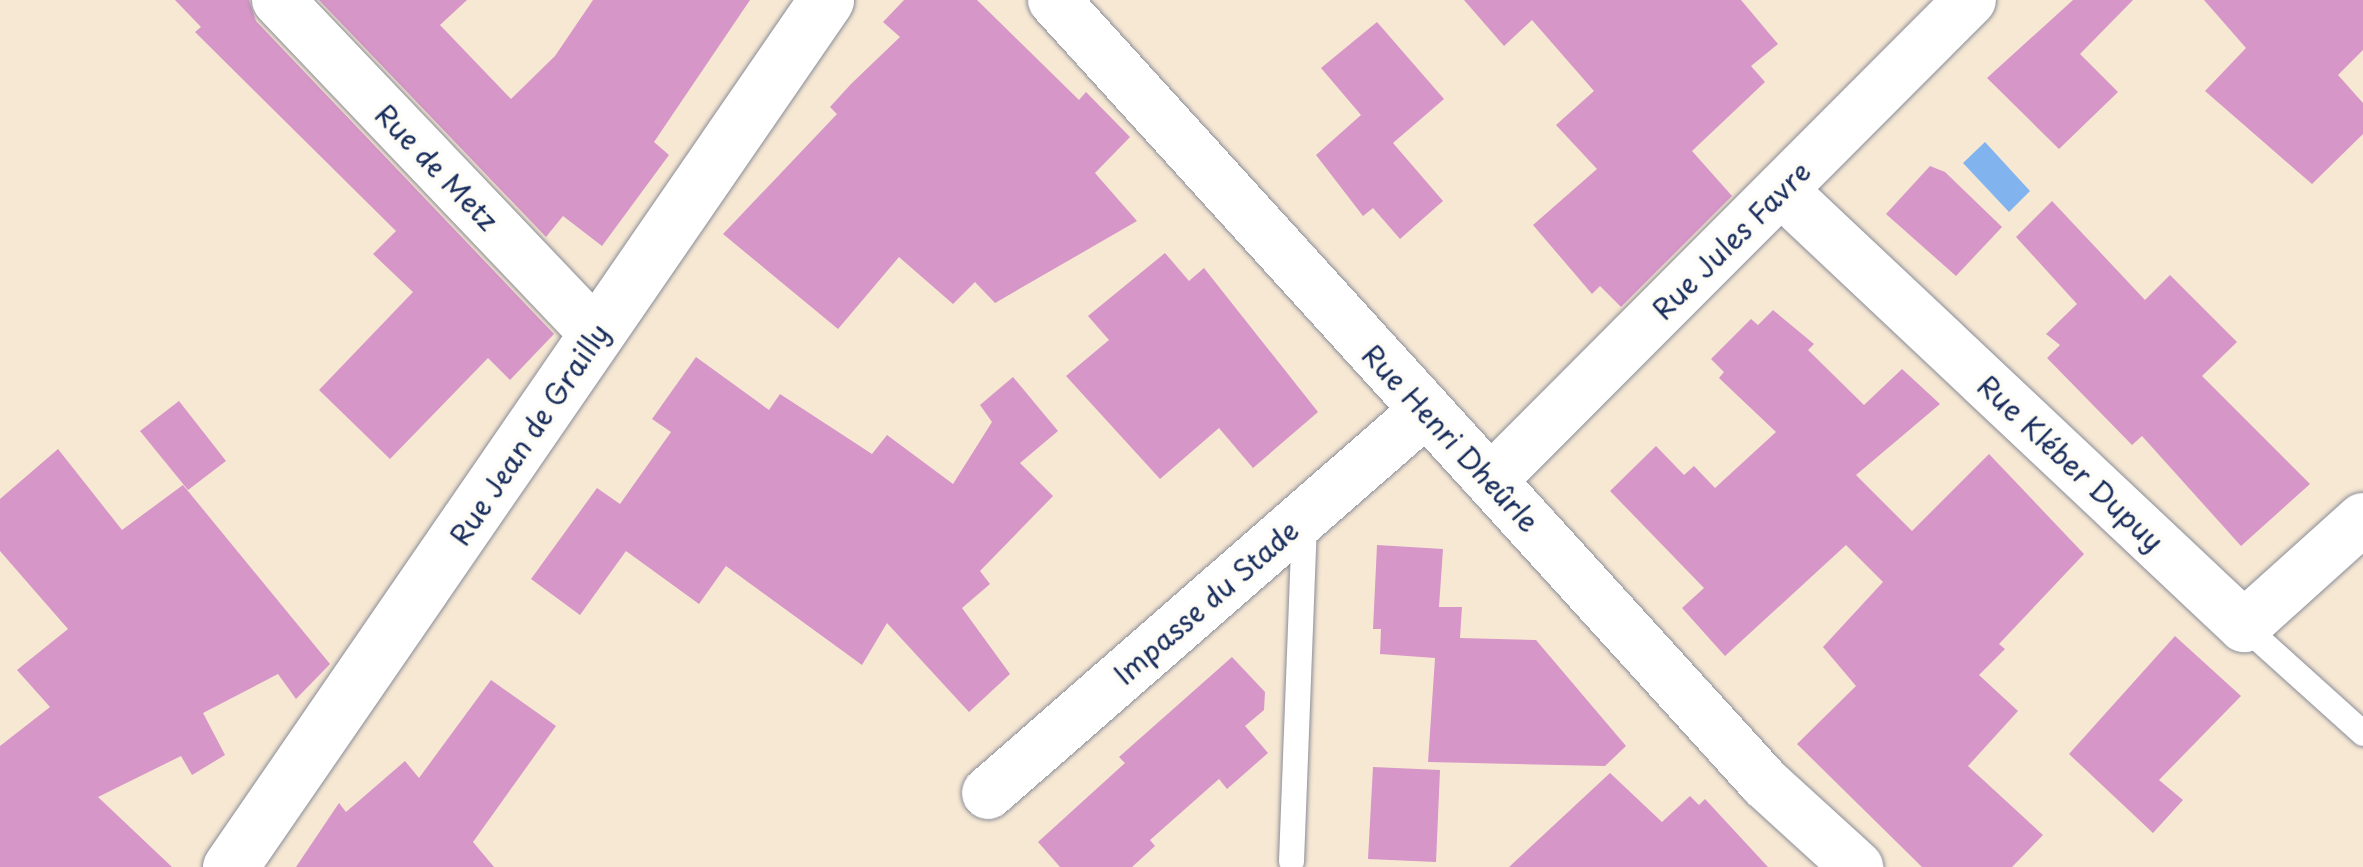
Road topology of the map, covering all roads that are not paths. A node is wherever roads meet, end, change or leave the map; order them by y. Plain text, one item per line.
1 (278, 0) edge
2 (826, 0) edge
3 (1054, 0) edge
4 (1970, 0) edge
5 (1780, 190) junction
6 (596, 334) junction
7 (1424, 412) junction
8 (1492, 480) junction
9 (1304, 516) junction
10 (2363, 519) edge
11 (2244, 626) junction
12 (2363, 733) edge
13 (988, 792) dead end
14 (1290, 861) dead end
15 (230, 867) edge
16 (1857, 867) edge

1 - 6 street, Rue de Metz
2 - 6 street, Rue Jean de Grailly
3 - 7 street, Rue Henri Dheûrle
4 - 5 street, Rue Jules Favre
5 - 8 street, Rue Jules Favre
5 - 11 street, Rue Kléber Dupuy
6 - 15 street, Rue Jean de Grailly
7 - 8 street, Rue Henri Dheûrle
7 - 9 street, Impasse du Stade
8 - 16 street, Rue Henri Dheûrle
9 - 13 street, Impasse du Stade
9 - 14 lane
10 - 11 street
11 - 12 lane

